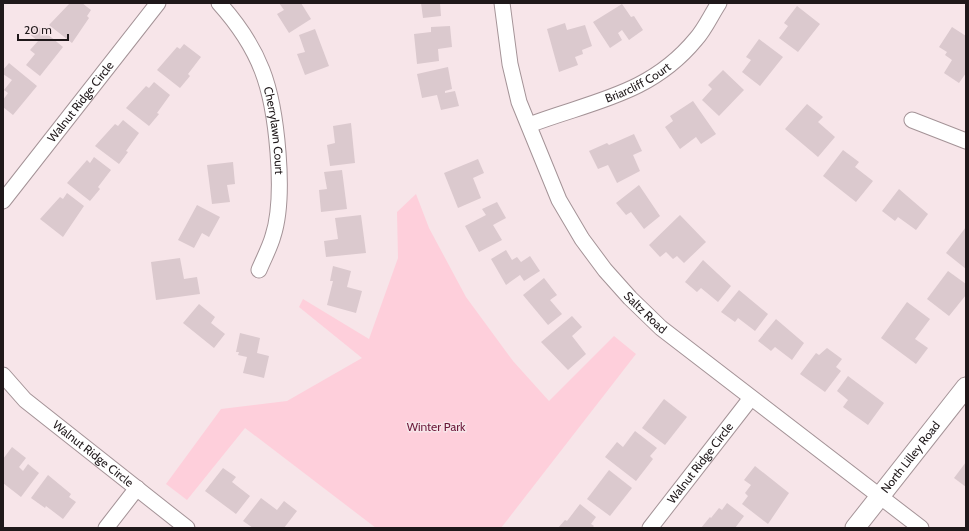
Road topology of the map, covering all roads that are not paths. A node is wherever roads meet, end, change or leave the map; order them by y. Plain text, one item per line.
1 (158, 3) edge
2 (219, 3) edge
3 (502, 3) edge
4 (719, 3) edge
5 (912, 120) dead end
6 (529, 125) junction
7 (966, 141) edge
8 (3, 201) edge
9 (259, 270) dead end
10 (3, 375) edge
11 (966, 386) edge
12 (751, 398) junction
13 (137, 488) junction
14 (880, 497) junction
15 (106, 528) edge
16 (187, 528) edge
17 (650, 528) edge
18 (855, 528) edge
19 (921, 528) edge

1 - 8 street, Walnut Ridge Circle
2 - 9 street, Cherrylawn Court
3 - 6 street, Saltz Road
4 - 6 street, Briarcliff Court
5 - 7 street
6 - 12 street, Saltz Road
10 - 13 street, Walnut Ridge Circle
11 - 14 street, North Lilley Road
12 - 14 street, Saltz Road
12 - 17 street, Walnut Ridge Circle
13 - 15 street
13 - 16 street, Walnut Ridge Circle
14 - 18 street, North Lilley Road
14 - 19 street, Saltz Road

